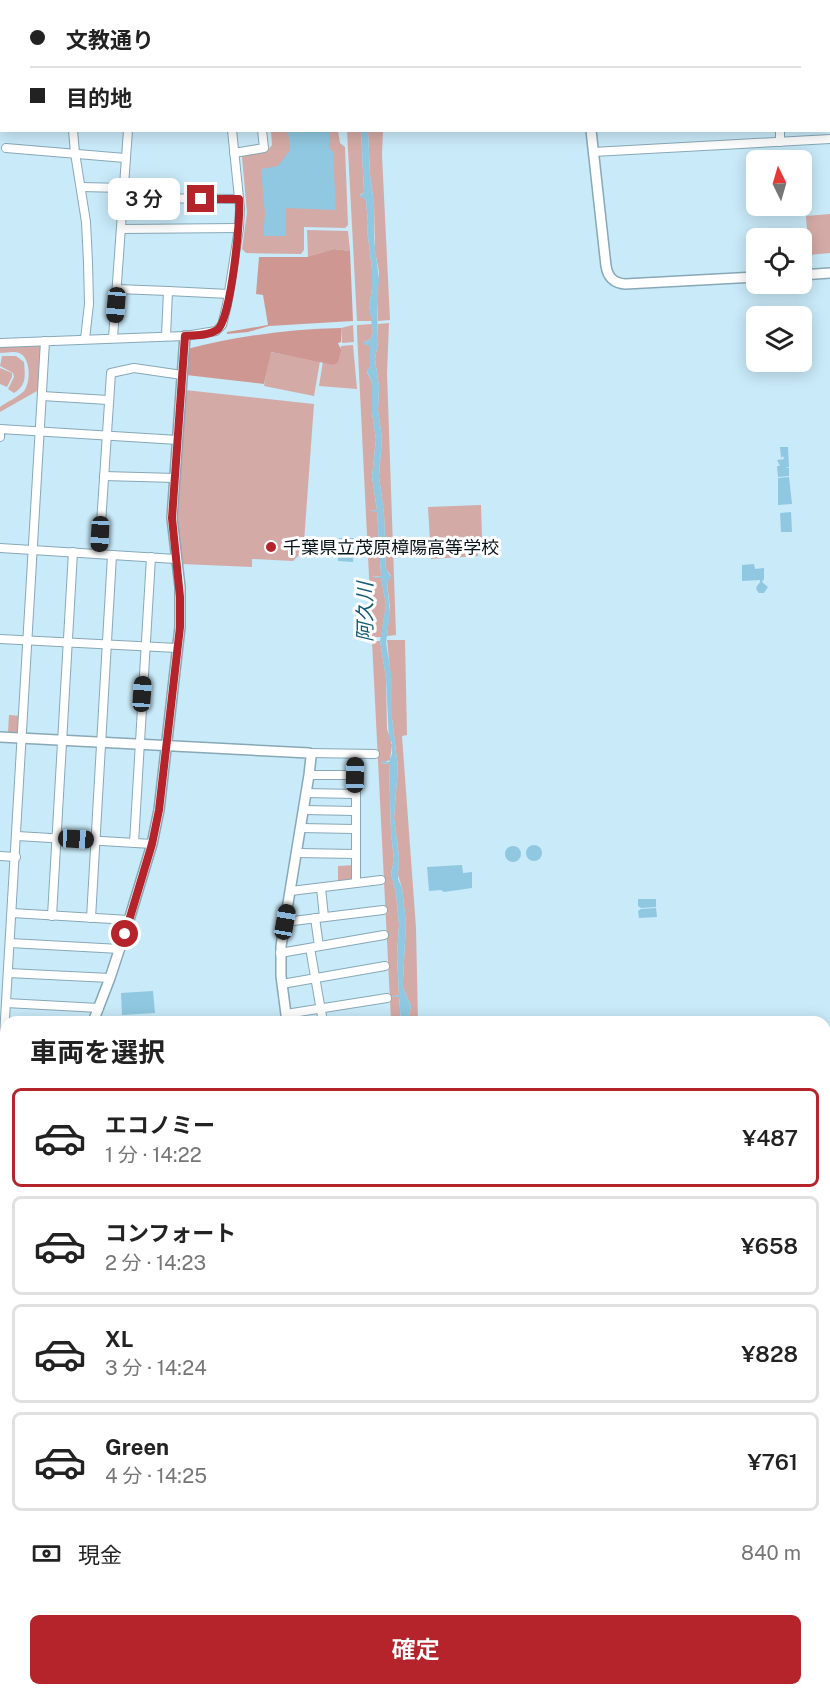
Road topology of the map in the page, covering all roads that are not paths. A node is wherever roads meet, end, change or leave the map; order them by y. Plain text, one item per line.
1 (74, 132) edge
2 (128, 132) edge
3 (232, 132) edge
4 (262, 132) edge
5 (591, 132) edge
6 (780, 132) edge
7 (830, 139) edge
8 (780, 142) junction
9 (6, 148) dead end
10 (593, 152) junction
11 (75, 153) junction
12 (234, 153) junction
13 (125, 158) junction
14 (81, 187) junction
15 (124, 188) junction
16 (124, 198) junction
17 (239, 199) junction
18 (239, 228) junction
19 (121, 229) junction
20 (830, 273) edge
21 (812, 274) edge
22 (746, 278) edge
23 (117, 289) junction
24 (168, 291) junction
25 (229, 294) junction
26 (166, 336) junction
27 (185, 336) junction
28 (113, 338) junction
29 (85, 339) junction
30 (45, 341) junction
31 (0, 343) edge
32 (182, 375) junction
33 (42, 396) junction
34 (108, 400) junction
35 (40, 432) junction
36 (0, 437) edge
37 (106, 437) junction
38 (178, 440) junction
39 (104, 476) junction
40 (175, 478) junction
41 (0, 548) edge
42 (33, 550) junction
43 (73, 552) junction
44 (99, 554) junction
45 (112, 555) junction
46 (151, 557) junction
47 (176, 558) junction
48 (0, 639) edge
49 (28, 640) junction
50 (68, 643) junction
51 (106, 645) junction
52 (146, 647) junction
53 (177, 648) junction
54 (0, 737) edge
55 (21, 738) junction
56 (62, 740) junction
57 (100, 743) junction
58 (139, 745) junction
59 (166, 747) junction
60 (309, 753) junction
61 (356, 754) junction
62 (375, 754) dead end
63 (309, 775) junction
64 (355, 775) junction
65 (306, 794) junction
66 (355, 794) junction
67 (304, 810) junction
68 (355, 811) junction
69 (301, 828) junction
70 (354, 829) junction
71 (16, 836) junction
72 (57, 838) junction
73 (95, 840) junction
74 (134, 843) junction
75 (152, 844) junction
76 (297, 853) junction
77 (355, 854) junction
78 (0, 856) edge
79 (16, 857) junction
80 (381, 880) dead end
81 (356, 883) junction
82 (321, 888) junction
83 (291, 891) junction
84 (383, 910) dead end
85 (12, 913) junction
86 (52, 916) junction
87 (324, 917) junction
88 (91, 918) junction
89 (315, 918) junction
90 (129, 920) junction
91 (285, 922) junction
92 (384, 935) dead end
93 (10, 943) junction
94 (319, 946) junction
95 (310, 948) junction
96 (120, 949) junction
97 (280, 953) junction
98 (385, 966) dead end
99 (8, 973) junction
100 (110, 978) junction
101 (315, 978) junction
102 (282, 984) junction
103 (387, 998) dead end
104 (6, 1003) junction
105 (99, 1008) junction
106 (320, 1008) junction
107 (5, 1016) edge
108 (96, 1016) edge
109 (286, 1016) edge
110 (293, 1016) edge
111 (321, 1016) edge

1 - 11 street
2 - 13 street
3 - 12 street
4 - 12 street
5 - 10 street
6 - 8 street
7 - 8 street
8 - 10 street
9 - 11 street
10 - 22 street
11 - 13 street
11 - 14 street
12 - 17 street
13 - 15 street
14 - 15 street
14 - 29 street
15 - 16 street
16 - 17 street
16 - 19 street
17 - 18 street
18 - 19 street
18 - 25 street
19 - 23 street
20 - 21 street
23 - 24 street
23 - 28 street
24 - 25 street
24 - 26 street
25 - 27 street
26 - 27 street
26 - 28 street
27 - 32 street
28 - 29 street
29 - 30 street
30 - 31 street
30 - 33 street
32 - 34 street
32 - 38 street
33 - 34 street
33 - 35 street
34 - 37 street
35 - 36 street
35 - 37 street
35 - 42 street
37 - 38 street
37 - 39 street
38 - 40 street
39 - 40 street
39 - 44 street
40 - 47 street
41 - 42 street
42 - 43 street
42 - 49 street
43 - 44 street
43 - 50 street
44 - 45 street
45 - 46 street
45 - 51 street
46 - 47 street
46 - 52 street
47 - 53 street
48 - 49 street
49 - 50 street
49 - 55 street
50 - 51 street
50 - 56 street
51 - 52 street
51 - 57 street
52 - 53 street
52 - 58 street
53 - 59 street
54 - 55 street
55 - 56 street
55 - 71 street
56 - 57 street
56 - 72 street
57 - 58 street
57 - 73 street
58 - 59 street
58 - 74 street
59 - 60 street
59 - 75 street
60 - 61 street
60 - 63 street
61 - 62 street
61 - 64 street
63 - 64 street
63 - 65 street
64 - 66 street
65 - 66 street
65 - 67 street
66 - 68 street
67 - 68 street
67 - 69 street
68 - 70 street
69 - 70 street
69 - 76 street
70 - 77 street
71 - 72 street
71 - 79 street
72 - 73 street
72 - 86 street
73 - 74 street
73 - 88 street
74 - 75 street
75 - 90 street
76 - 77 street
76 - 83 street
77 - 81 street
78 - 79 street
79 - 85 street
80 - 81 street
81 - 82 street
82 - 83 street
82 - 87 street
83 - 91 street
84 - 87 street
85 - 86 street
85 - 93 street
86 - 88 street
87 - 89 street
88 - 90 street
89 - 91 street
89 - 94 street
90 - 96 street
91 - 97 street
92 - 94 street
93 - 96 street
93 - 99 street
94 - 95 street
95 - 97 street
95 - 101 street
96 - 100 street
97 - 102 street
98 - 101 street
99 - 100 street
99 - 104 street
100 - 105 street
101 - 102 street
101 - 106 street
102 - 109 street
103 - 106 street
104 - 105 street
104 - 107 street
105 - 108 street
106 - 110 street
106 - 111 street

